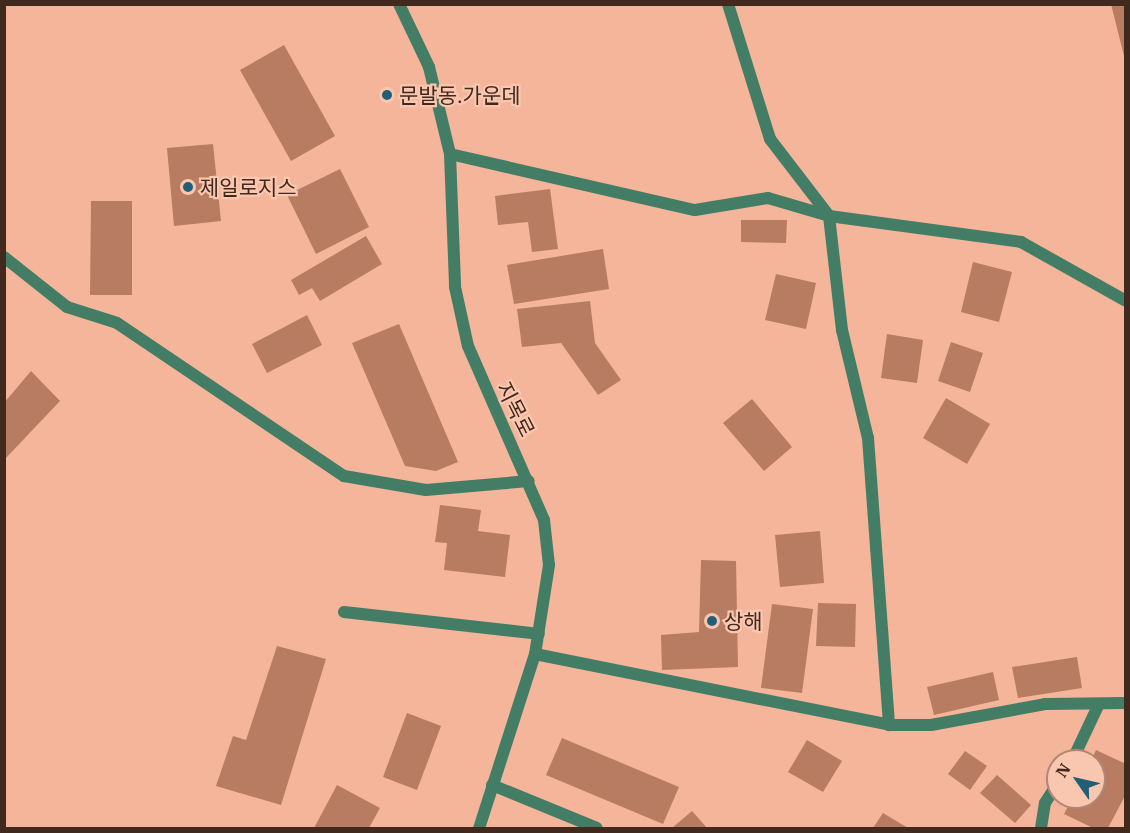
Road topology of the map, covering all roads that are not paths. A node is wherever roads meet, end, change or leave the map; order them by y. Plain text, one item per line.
1 (399, 4) edge
2 (728, 4) edge
3 (450, 154) junction
4 (829, 216) junction
5 (4, 257) edge
6 (1125, 301) edge
7 (530, 481) junction
8 (344, 612) dead end
9 (539, 634) junction
10 (535, 654) junction
11 (1125, 703) edge
12 (1099, 704) junction
13 (889, 725) junction
14 (1078, 749) edge
15 (492, 785) junction
16 (1046, 801) edge
17 (479, 828) edge
18 (597, 828) edge
19 (1041, 828) edge

1 - 3 street, 지목로
2 - 4 street
3 - 4 street
3 - 7 street, 지목로
4 - 6 street
4 - 13 street
5 - 7 street
7 - 9 street, 지목로
8 - 9 street
9 - 10 street, 지목로
10 - 13 street
10 - 15 street, 지목로
11 - 12 street
12 - 13 street
12 - 14 street
15 - 17 street, 지목로
15 - 18 street
16 - 19 street

